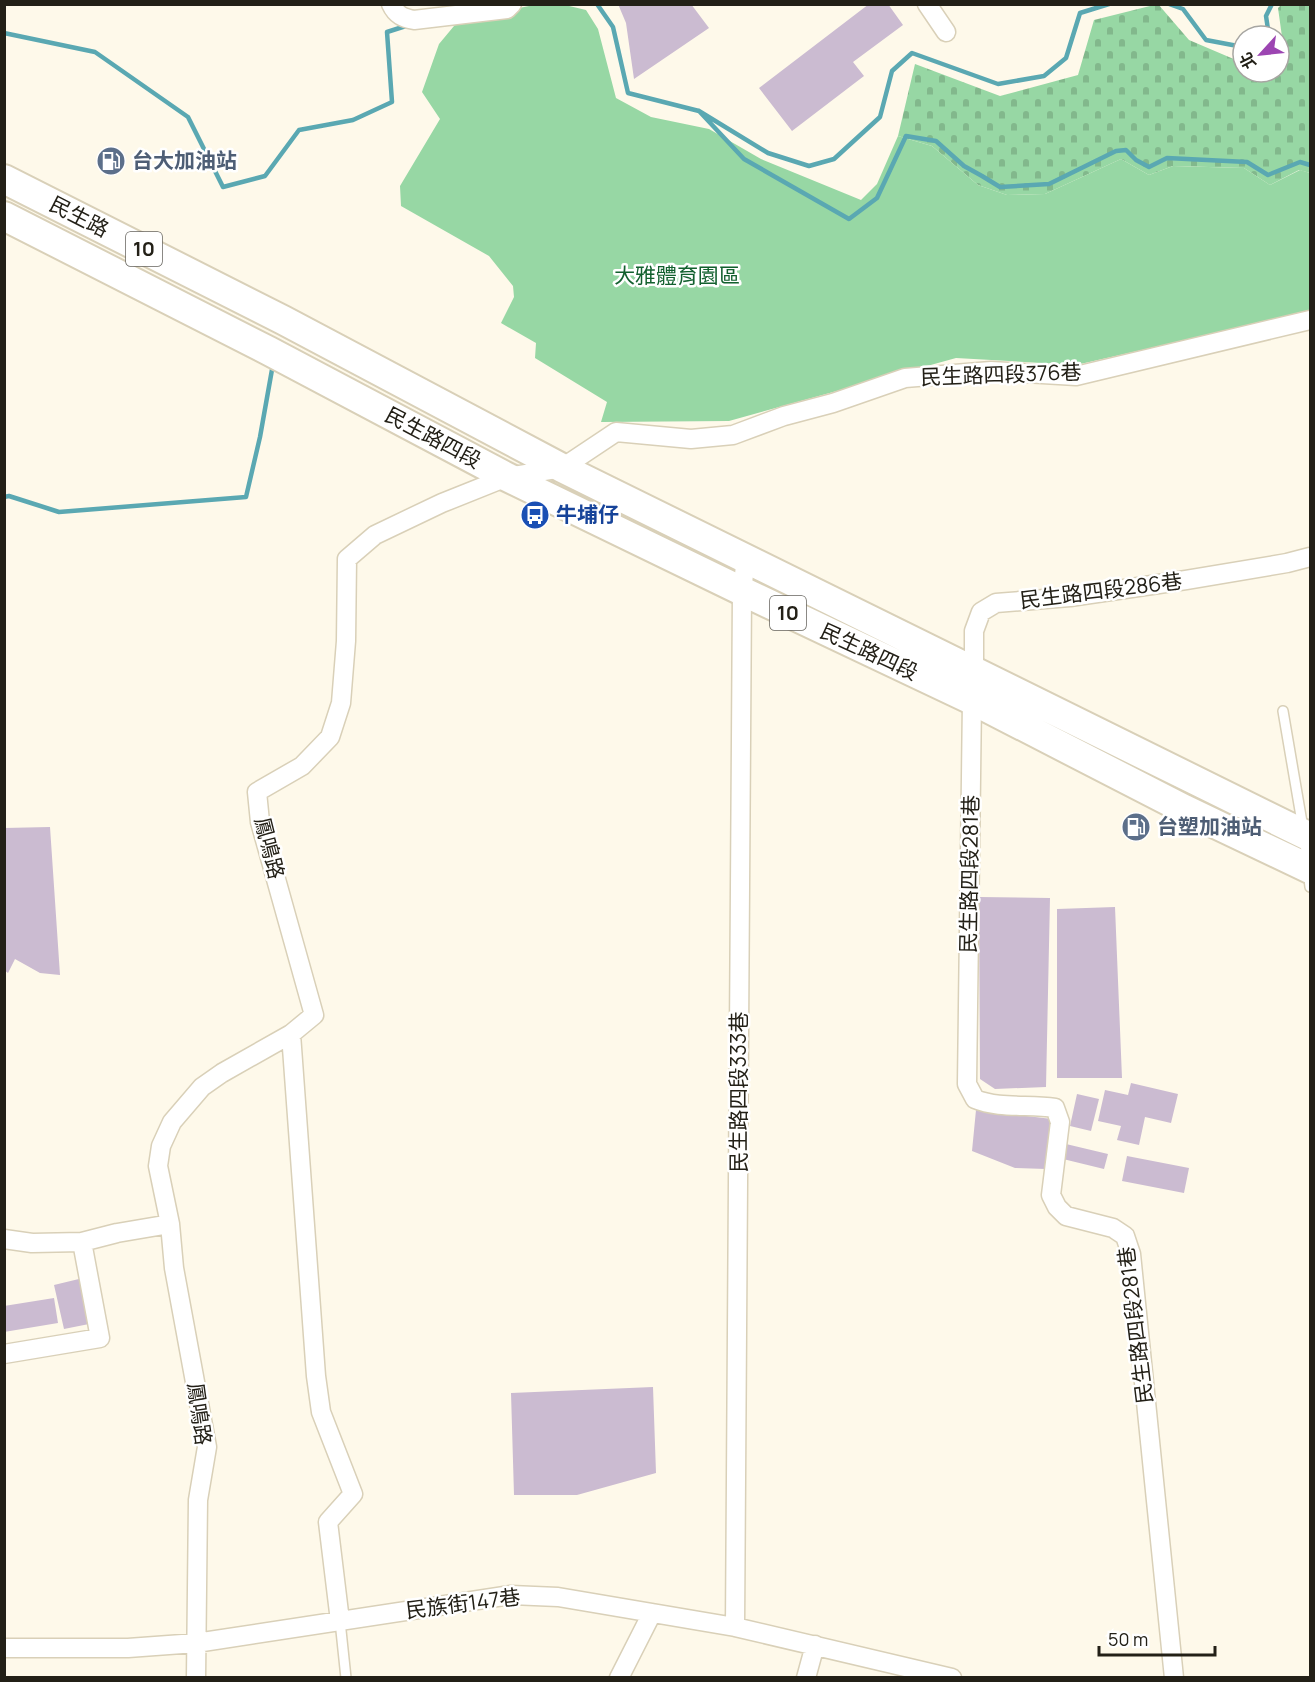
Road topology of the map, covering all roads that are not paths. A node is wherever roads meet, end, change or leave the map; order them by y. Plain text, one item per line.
1 (391, 4) edge
2 (512, 4) edge
3 (927, 4) edge
4 (946, 32) dead end
5 (4, 179) edge
6 (4, 216) edge
7 (283, 320) joint
8 (1311, 320) edge
9 (269, 351) joint
10 (562, 468) junction
11 (507, 477) junction
12 (1311, 557) edge
13 (746, 558) junction
14 (742, 591) junction
15 (974, 671) junction
16 (972, 700) junction
17 (1283, 711) dead end
18 (1307, 835) edge
19 (1310, 874) edge
20 (291, 1034) junction
21 (170, 1224) junction
22 (4, 1239) edge
23 (82, 1242) junction
24 (4, 1354) edge
25 (651, 1613) junction
26 (340, 1621) junction
27 (735, 1627) junction
28 (196, 1643) junction
29 (815, 1645) junction
30 (4, 1648) edge
31 (196, 1677) edge
32 (346, 1677) edge
33 (620, 1677) edge
34 (806, 1677) edge
35 (952, 1677) edge
36 (1174, 1677) edge

1 - 2 street
3 - 4 street
5 - 7 main road, 民生路 / 10
6 - 9 main road, 民生路 / 10
7 - 10 main road, 民生路四段 / 10
8 - 10 street, 民生路四段376巷
9 - 11 main road, 民生路四段 / 10
10 - 11 street, 鳳鳴路
10 - 13 main road, 民生路四段 / 10
11 - 14 main road, 民生路四段 / 10
11 - 20 street, 鳳鳴路
12 - 15 street, 民生路四段286巷
13 - 14 street, 民生路四段333巷
13 - 15 main road, 民生路四段 / 10
14 - 16 main road, 民生路四段 / 10
14 - 27 street, 民生路四段333巷
15 - 16 street, 民生路四段286巷
15 - 18 main road, 民生路四段 / 10
16 - 19 main road, 民生路四段 / 10
16 - 36 street, 民生路四段281巷
17 - 18 lane
18 - 19 lane
20 - 21 street, 鳳鳴路
20 - 26 street
21 - 23 street
21 - 28 street, 鳳鳴路
22 - 23 street
23 - 24 street
25 - 26 street, 民族街147巷
25 - 27 street, 民族街147巷
25 - 33 street
26 - 28 street, 民族街147巷
26 - 32 lane
27 - 29 street, 民族街147巷
28 - 30 street, 民族街147巷
28 - 31 street, 鳳鳴路
29 - 34 street
29 - 35 street, 民族街147巷

